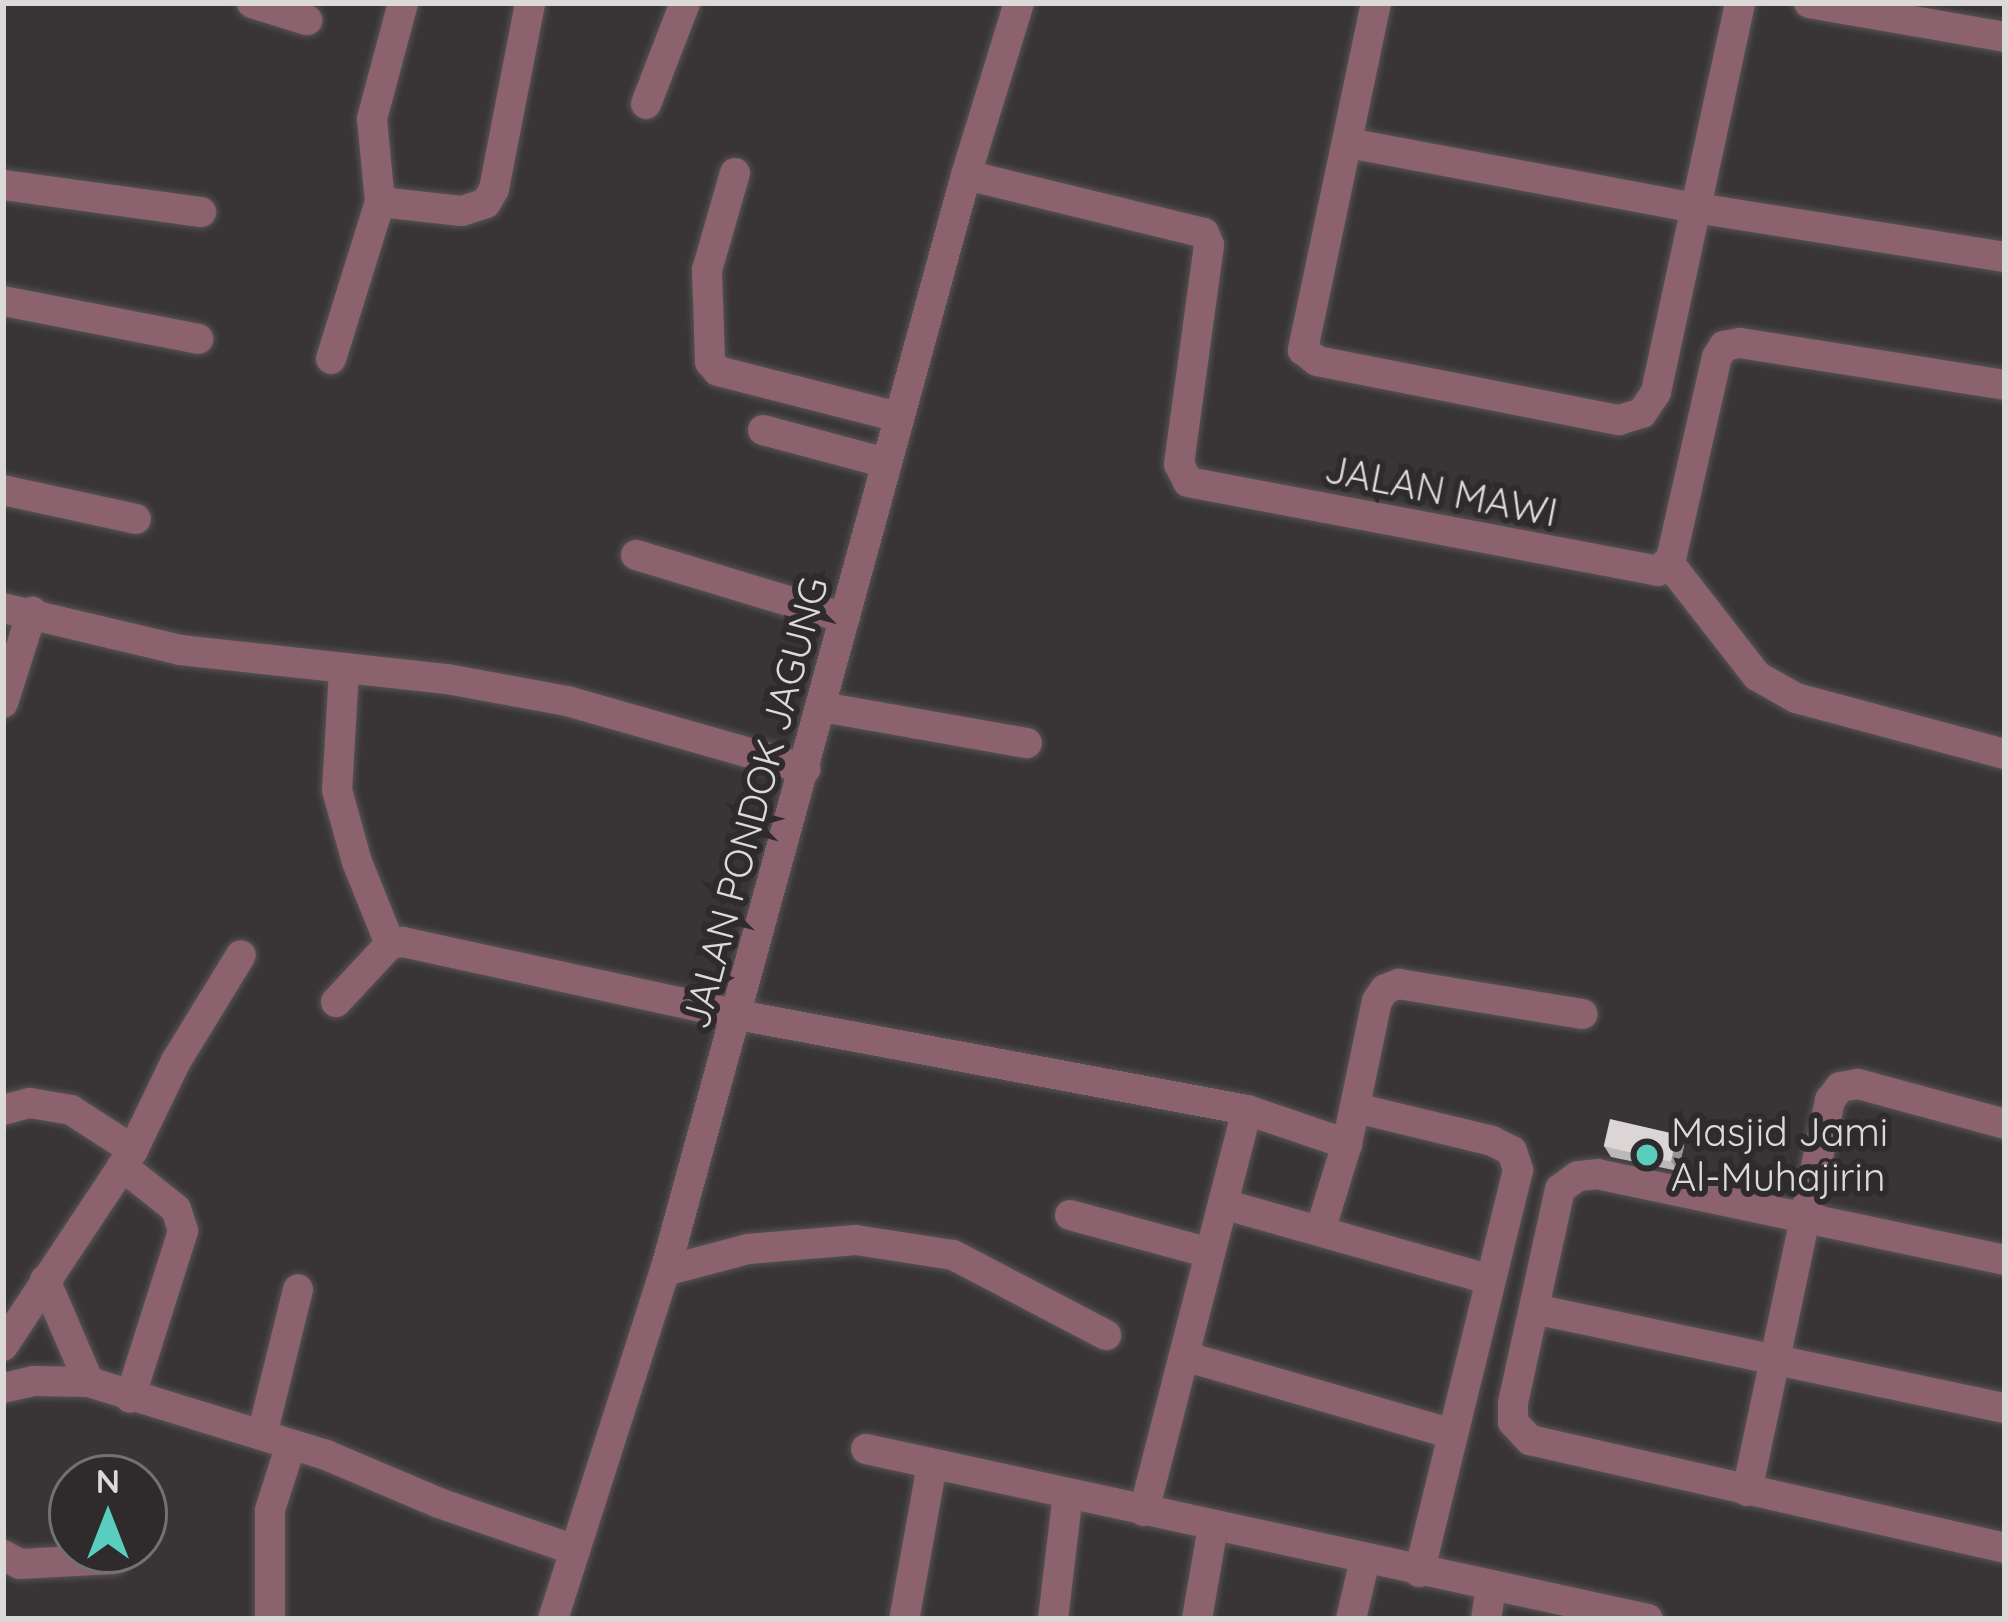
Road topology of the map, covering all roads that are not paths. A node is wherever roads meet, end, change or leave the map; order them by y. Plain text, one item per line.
1 (252, 3) edge
2 (403, 3) edge
3 (530, 3) edge
4 (685, 3) edge
5 (1019, 3) edge
6 (1376, 3) edge
7 (1740, 3) edge
8 (1808, 3) edge
9 (1960, 16) edge
10 (307, 20) dead end
11 (2005, 37) edge
12 (646, 104) dead end
13 (1348, 143) junction
14 (735, 173) dead end
15 (966, 175) junction
16 (3, 185) edge
17 (380, 202) junction
18 (1696, 208) junction
19 (201, 212) dead end
20 (2005, 257) edge
21 (3, 301) edge
22 (198, 339) dead end
23 (331, 359) dead end
24 (2005, 386) edge
25 (899, 416) junction
26 (763, 430) dead end
27 (886, 463) junction
28 (3, 490) edge
29 (136, 519) dead end
30 (636, 555) dead end
31 (1670, 563) junction
32 (17, 610) edge
33 (845, 618) junction
34 (344, 670) junction
35 (3, 703) edge
36 (822, 707) junction
37 (1028, 742) dead end
38 (2005, 754) edge
39 (806, 769) junction
40 (391, 944) junction
41 (241, 955) dead end
42 (336, 1002) dead end
43 (1583, 1014) dead end
44 (738, 1015) junction
45 (1356, 1108) junction
46 (3, 1110) edge
47 (1247, 1110) junction
48 (2005, 1124) edge
49 (1347, 1144) junction
50 (128, 1158) junction
51 (1223, 1204) junction
52 (1070, 1215) dead end
53 (1802, 1217) junction
54 (1320, 1232) junction
55 (1210, 1253) junction
56 (2005, 1260) edge
57 (665, 1271) junction
58 (1488, 1279) junction
59 (45, 1280) junction
60 (298, 1289) dead end
61 (1534, 1309) junction
62 (1106, 1335) dead end
63 (3, 1346) edge
64 (1184, 1356) junction
65 (1773, 1359) junction
66 (89, 1382) junction
67 (3, 1388) edge
68 (130, 1398) junction
69 (2005, 1408) edge
70 (1449, 1433) junction
71 (276, 1440) junction
72 (866, 1449) dead end
73 (932, 1465) junction
74 (1747, 1491) junction
75 (1068, 1494) junction
76 (1144, 1511) junction
77 (1213, 1526) junction
78 (2005, 1548) edge
79 (574, 1550) junction
80 (3, 1556) edge
81 (1365, 1560) junction
82 (48, 1563) edge
83 (1419, 1572) junction
84 (1491, 1588) junction
85 (1564, 1611) edge
86 (905, 1615) dead end
87 (270, 1619) edge
88 (554, 1619) edge
89 (1053, 1619) edge
90 (1197, 1619) edge
91 (1351, 1619) edge
92 (1486, 1619) edge
93 (1648, 1619) edge

1 - 10 street
2 - 17 street
3 - 17 street
4 - 12 street
5 - 15 street, JALAN PONDOK JAGUNG
6 - 13 street
7 - 18 street
8 - 9 street
9 - 11 street
13 - 18 street
13 - 18 street
14 - 25 street
15 - 25 street, JALAN PONDOK JAGUNG
15 - 31 street, JALAN MAWI
16 - 19 street
17 - 23 street
18 - 20 street
21 - 22 street
24 - 31 street
25 - 27 street, JALAN PONDOK JAGUNG
26 - 27 street
27 - 33 street, JALAN PONDOK JAGUNG
28 - 29 street
30 - 33 street
31 - 38 street
32 - 34 street
32 - 35 street
33 - 36 street, JALAN PONDOK JAGUNG
34 - 39 street
34 - 40 street
36 - 37 street
36 - 39 street, JALAN PONDOK JAGUNG
39 - 44 street, JALAN PONDOK JAGUNG
40 - 42 street
40 - 44 street
41 - 50 street
43 - 45 street
44 - 47 street
44 - 57 street, JALAN PONDOK JAGUNG
45 - 49 street
45 - 58 street
46 - 50 street
47 - 49 street
47 - 51 street
48 - 53 street
49 - 54 street
50 - 59 street
50 - 68 street
51 - 54 street
51 - 55 street
52 - 55 street
53 - 56 street
53 - 61 street
53 - 65 street
54 - 58 street
55 - 64 street
57 - 62 street
57 - 79 street, JALAN PONDOK JAGUNG
58 - 70 street
59 - 63 street
59 - 66 street
60 - 71 street
61 - 65 street
61 - 74 street
64 - 70 street
64 - 76 street
65 - 69 street
65 - 74 street
66 - 67 street
66 - 68 street
68 - 71 street
70 - 83 street
71 - 79 street
71 - 87 street
72 - 73 street
73 - 75 street
73 - 86 street
74 - 78 street
75 - 76 street
75 - 89 street
76 - 77 street
77 - 81 street
77 - 90 street
79 - 88 street, JALAN PONDOK JAGUNG
80 - 82 street
81 - 83 street
81 - 91 street
83 - 84 street
84 - 85 street
84 - 92 street
85 - 93 street

